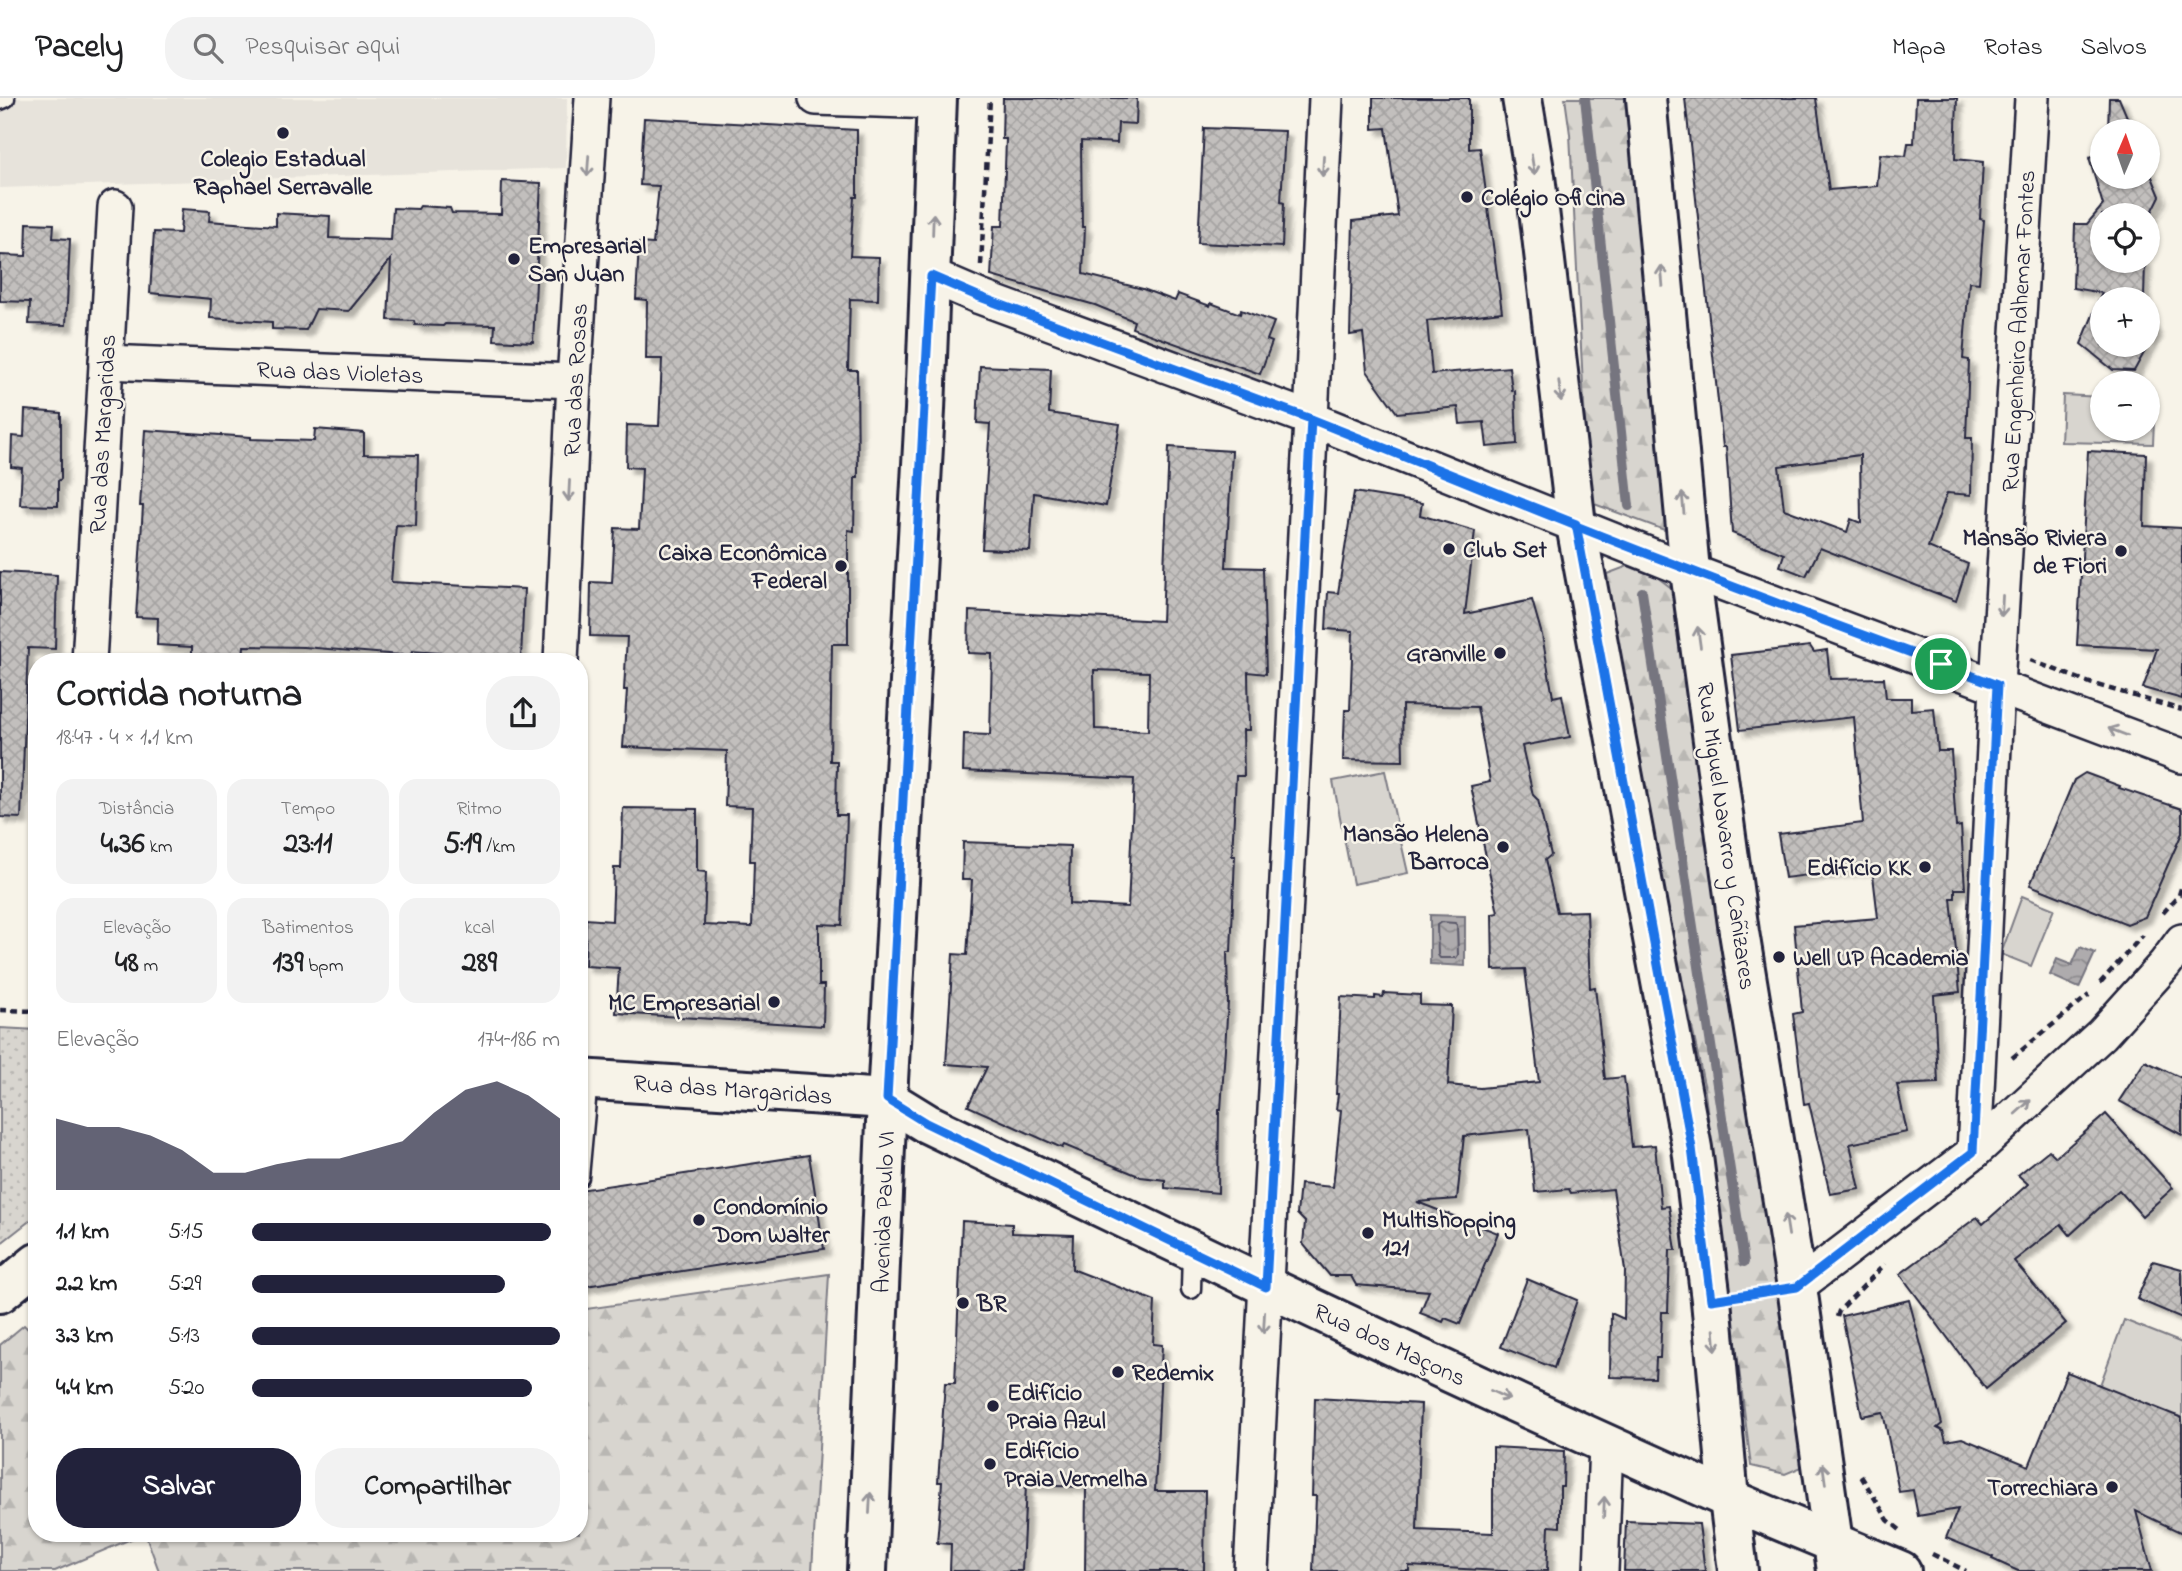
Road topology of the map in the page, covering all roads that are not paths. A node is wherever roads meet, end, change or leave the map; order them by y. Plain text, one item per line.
1 (5, 98) edge
2 (592, 98) edge
3 (816, 98) edge
4 (1326, 98) edge
5 (1522, 98) edge
6 (1646, 98) edge
7 (2032, 98) edge
8 (0, 100) edge
9 (937, 100) edge
10 (115, 207) dead end
11 (931, 276) junction
12 (106, 362) junction
13 (574, 381) junction
14 (1311, 419) junction
15 (1576, 524) junction
16 (1690, 571) junction
17 (90, 653) edge
18 (561, 653) edge
19 (1997, 685) junction
20 (2182, 756) edge
21 (2182, 941) edge
22 (588, 1079) edge
23 (887, 1099) junction
24 (1973, 1152) junction
25 (1192, 1251) junction
26 (28, 1270) edge
27 (1266, 1287) junction
28 (1797, 1287) junction
29 (1191, 1289) dead end
30 (0, 1293) edge
31 (1606, 1444) junction
32 (1729, 1499) junction
33 (1911, 1552) edge
34 (1835, 1556) edge
35 (867, 1571) edge
36 (1251, 1571) edge
37 (1601, 1571) edge
38 (1738, 1571) edge

1 - 8 lane
2 -> 13 street, Rua das Rosas
3 - 9 street
4 -> 14 street
5 -> 15 street
16 -> 6 street, Rua Miguel Navarro y Cañizares
7 -> 19 street, Rua Engenheiro Adhemar Fontes
11 -> 9 street, Avenida Paulo VI
10 - 12 street, Rua das Margaridas
11 - 14 street
11 - 23 street, Avenida Paulo VI
12 - 13 street, Rua das Violetas
12 - 17 street, Rua das Margaridas
13 -> 18 street, Rua das Rosas
14 - 15 street
14 - 27 street
15 - 16 street
15 -> 32 street
16 - 19 street
28 -> 16 street, Rua Miguel Navarro y Cañizares
20 -> 19 street
19 - 24 street, Rua Engenheiro Adhemar Fontes
24 -> 21 street
22 - 23 street, Rua das Margaridas
23 - 25 street, Rua dos Maçons
35 -> 23 street, Avenida Paulo VI
24 - 28 street
25 - 27 street, Rua dos Maçons
25 - 29 lane
26 - 30 street
27 -> 31 street, Rua dos Maçons
27 -> 36 street
34 -> 28 street, Rua Miguel Navarro y Cañizares
31 - 32 street, Rua dos Maçons
37 -> 31 street
32 - 34 street, Rua dos Maçons
32 - 38 street
33 - 34 street, Rua dos Maçons

